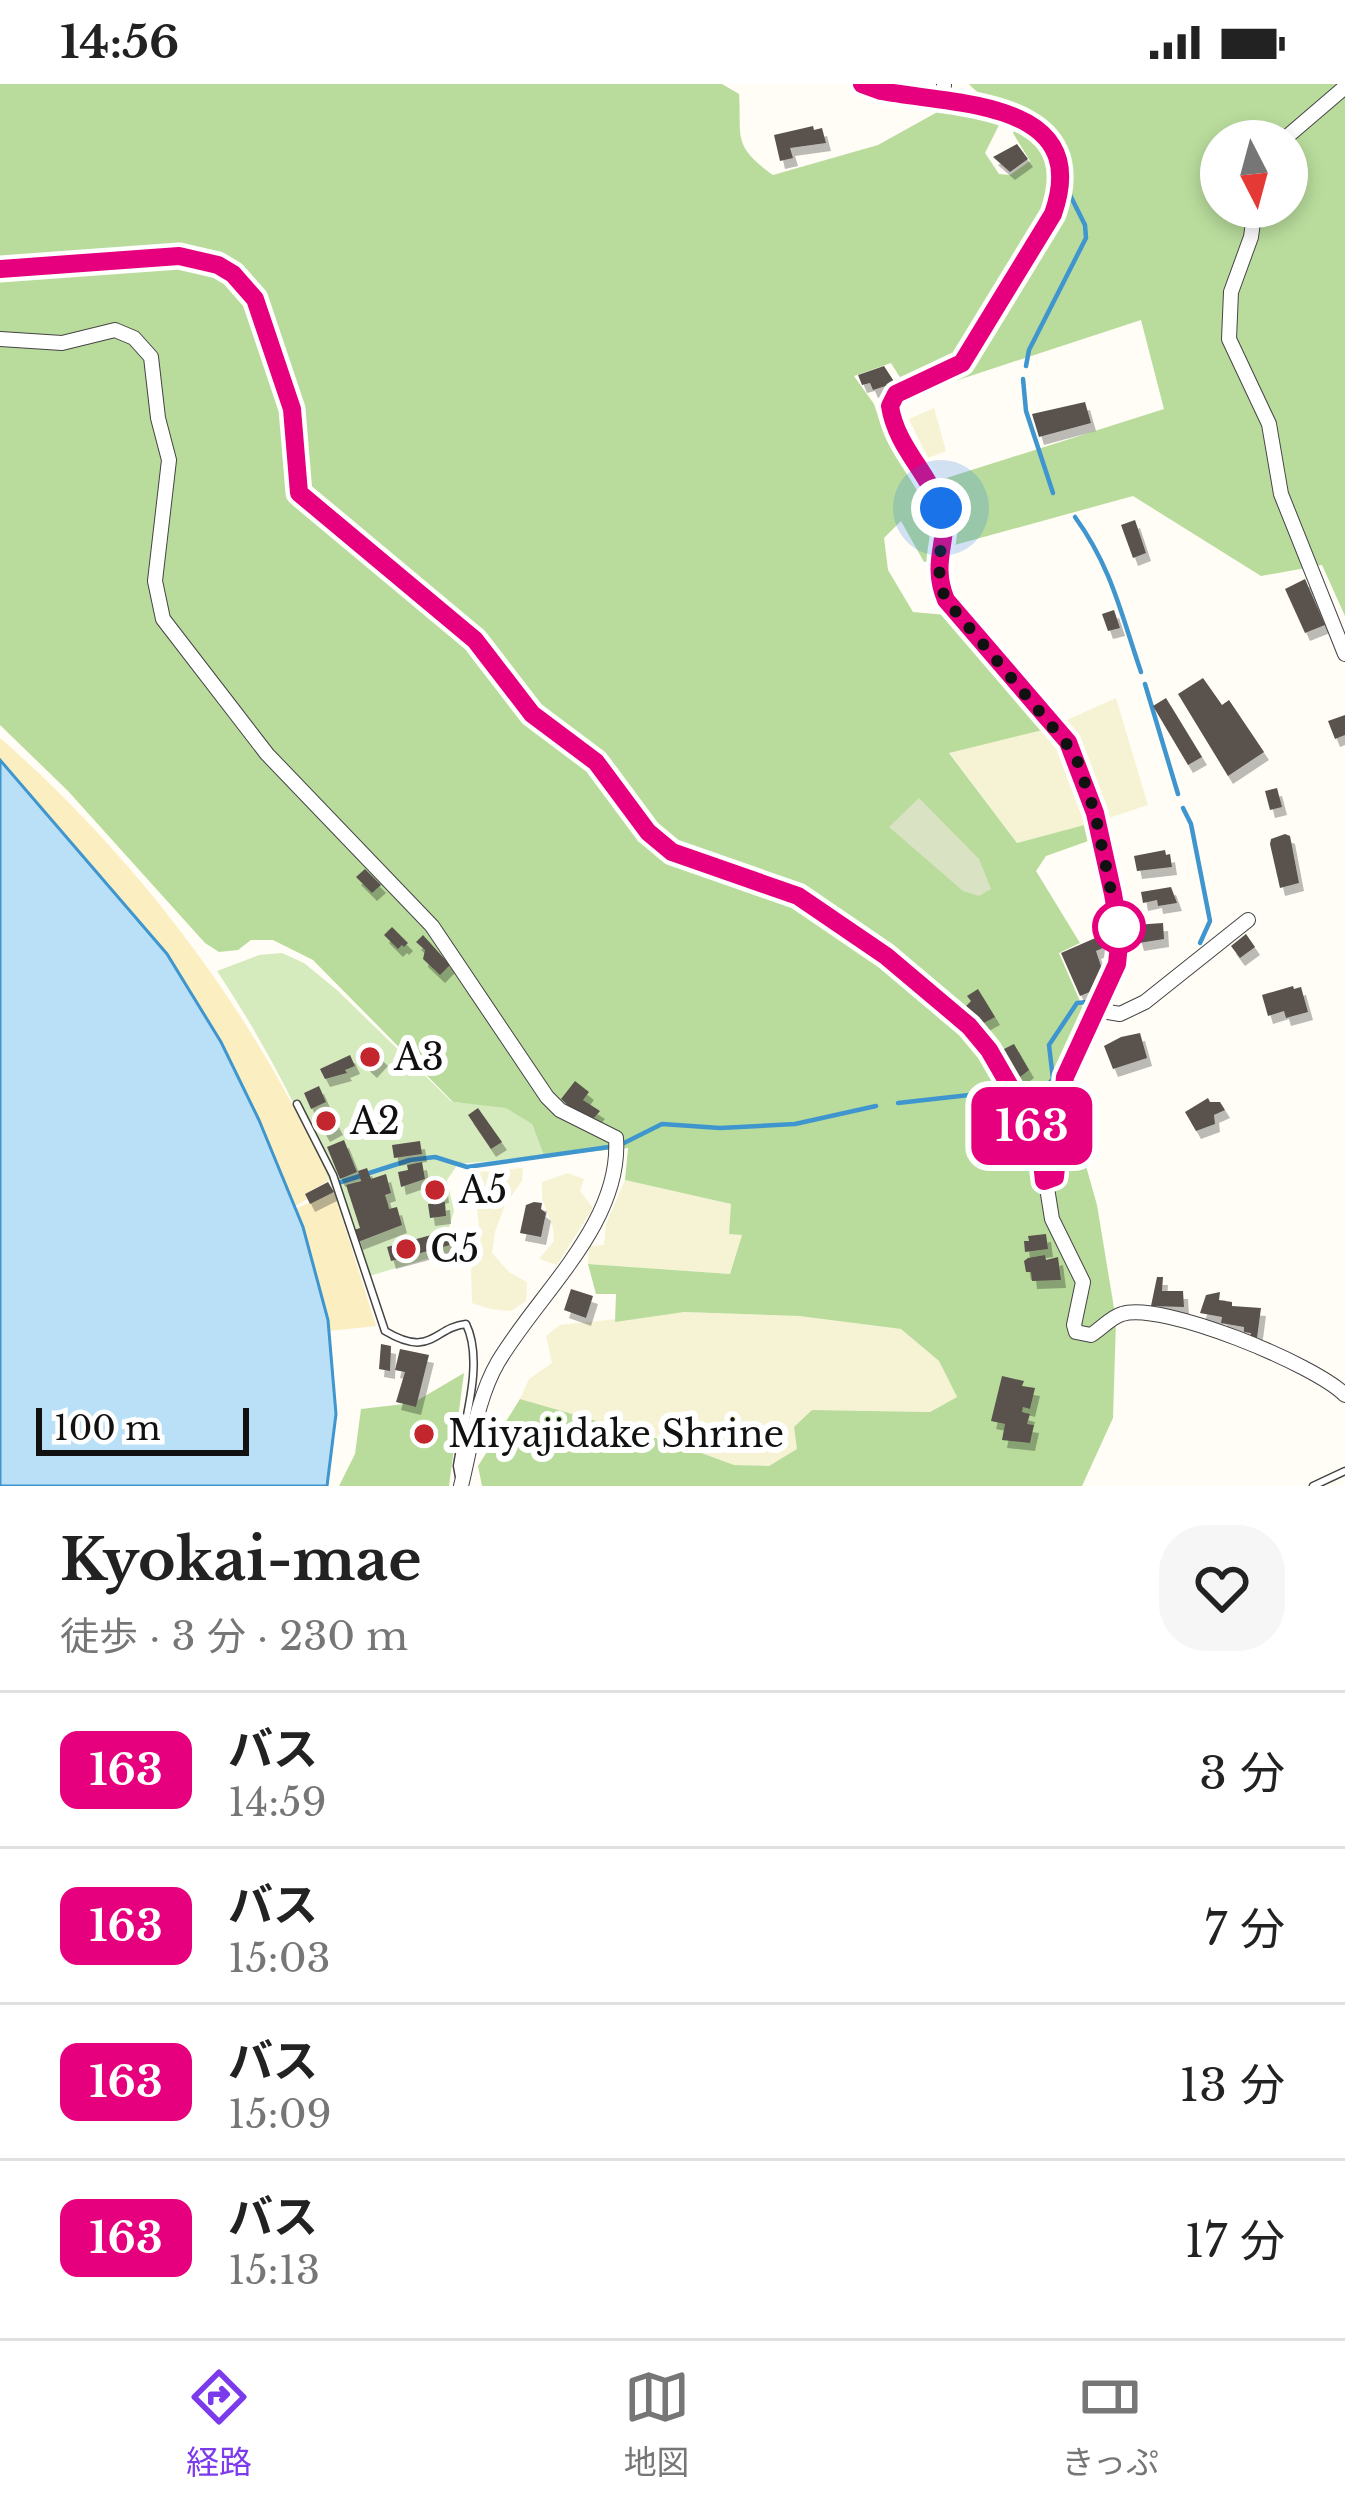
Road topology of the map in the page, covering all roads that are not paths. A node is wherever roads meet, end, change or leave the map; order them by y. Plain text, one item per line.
1 (862, 84) edge
2 (944, 84) edge
3 (1345, 87) edge
4 (944, 103) junction
5 (1306, 120) edge
6 (1252, 228) edge
7 (0, 269) edge
8 (0, 339) edge
9 (1345, 654) edge
10 (1249, 920) dead end
11 (1096, 1010) junction
12 (297, 1105) dead end
13 (1044, 1181) junction
14 (1345, 1395) edge
15 (1345, 1472) edge
16 (1326, 1483) edge
17 (461, 1486) edge
18 (1313, 1486) edge

1 - 4 street
2 - 4 street
3 - 5 street
4 - 11 street
6 - 9 street
7 - 13 street
8 - 17 street
10 - 11 street
11 - 13 street
12 - 17 lane
13 - 14 street
15 - 16 lane
16 - 18 lane

